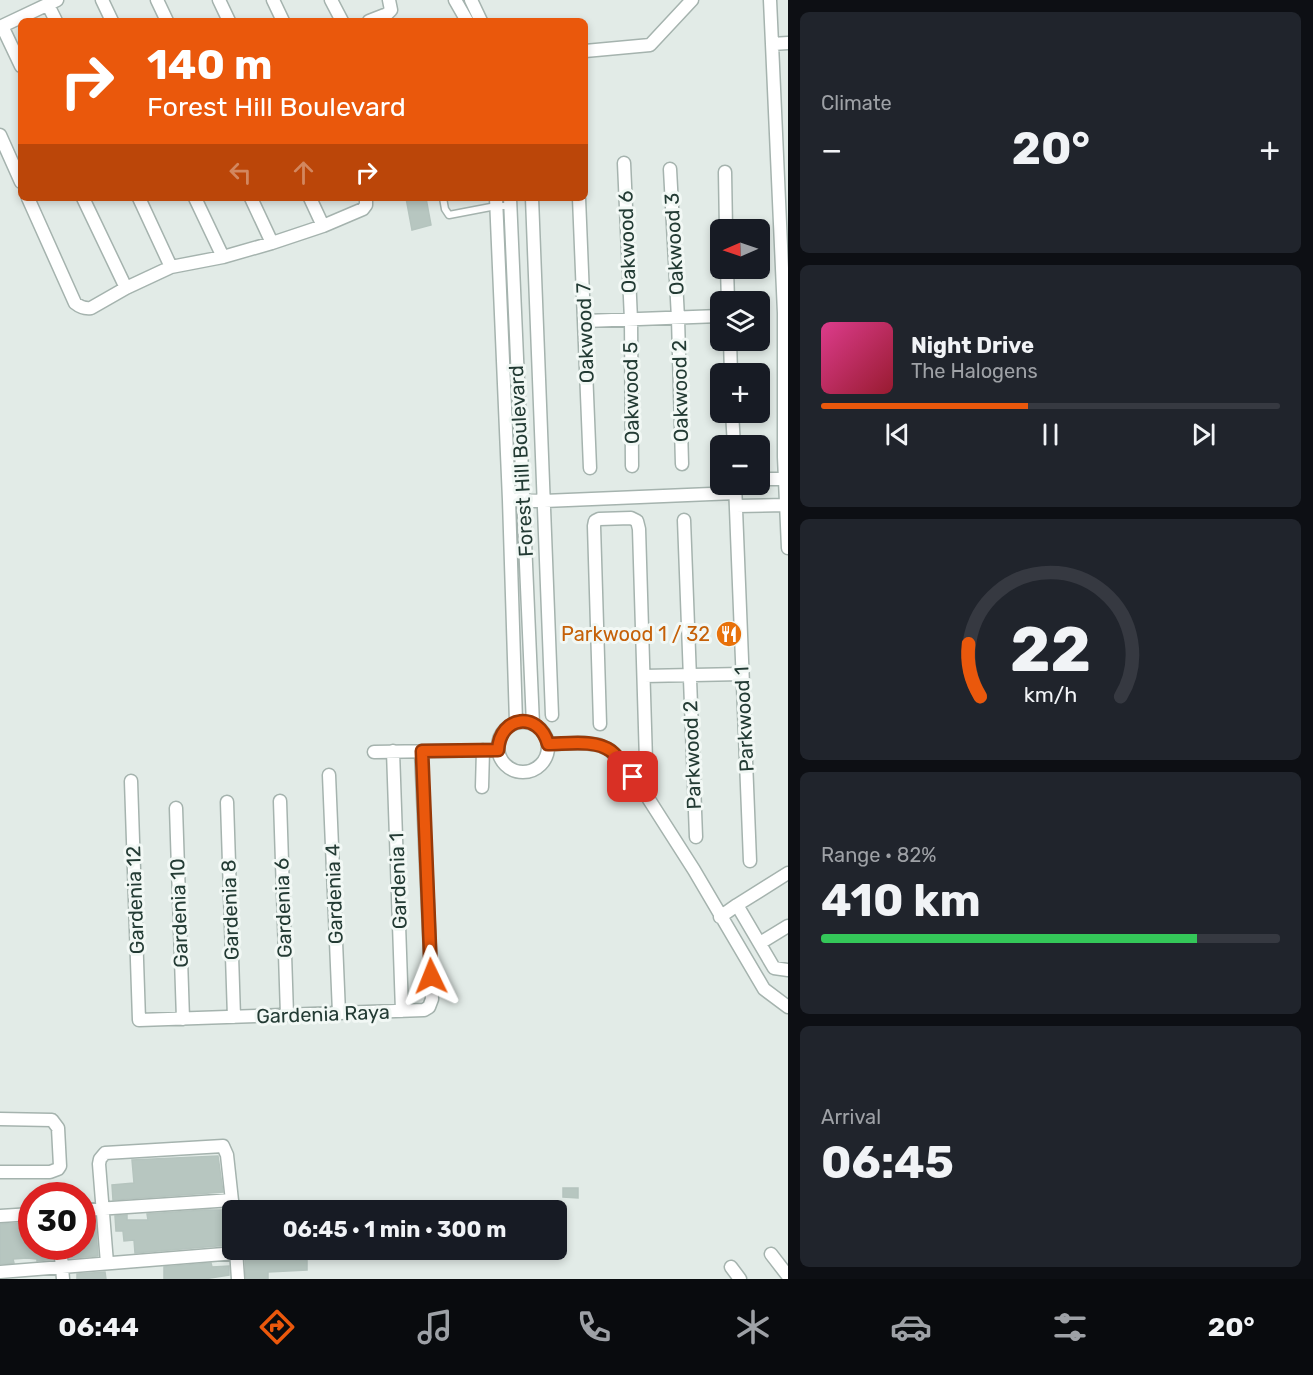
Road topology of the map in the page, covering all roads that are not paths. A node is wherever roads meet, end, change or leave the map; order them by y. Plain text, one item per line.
1 (102, 0) edge
2 (157, 0) edge
3 (219, 0) edge
4 (273, 0) edge
5 (331, 0) edge
6 (389, 0) edge
7 (455, 0) edge
8 (471, 0) edge
9 (692, 0) edge
10 (770, 0) edge
11 (53, 2) edge
12 (20, 18) edge
13 (56, 18) edge
14 (111, 18) edge
15 (166, 18) edge
16 (228, 18) edge
17 (282, 18) edge
18 (340, 18) edge
19 (377, 18) edge
20 (473, 18) edge
21 (475, 18) edge
22 (18, 19) edge
23 (1, 27) edge
24 (788, 43) edge
25 (772, 44) junction
26 (588, 51) edge
27 (18, 60) edge
28 (0, 135) edge
29 (624, 163) dead end
30 (670, 169) dead end
31 (725, 172) dead end
32 (18, 176) edge
33 (29, 201) edge
34 (84, 201) edge
35 (141, 201) edge
36 (196, 201) edge
37 (252, 201) edge
38 (311, 201) edge
39 (366, 201) edge
40 (444, 201) edge
41 (532, 201) edge
42 (579, 201) edge
43 (496, 202) edge
44 (510, 202) edge
45 (726, 219) edge
46 (323, 226) junction
47 (272, 243) junction
48 (223, 257) junction
49 (171, 267) junction
50 (126, 288) junction
51 (786, 313) edge
52 (710, 316) edge
53 (678, 318) junction
54 (630, 320) junction
55 (585, 321) junction
56 (682, 464) dead end
57 (633, 466) dead end
58 (590, 468) dead end
59 (770, 479) edge
60 (785, 479) junction
61 (710, 490) edge
62 (735, 495) edge
63 (509, 500) junction
64 (523, 500) junction
65 (544, 501) junction
66 (786, 505) junction
67 (736, 506) junction
68 (684, 520) dead end
69 (788, 548) edge
70 (689, 674) junction
71 (742, 674) junction
72 (644, 676) junction
73 (552, 715) dead end
74 (516, 722) junction
75 (533, 724) junction
76 (600, 724) dead end
77 (548, 744) junction
78 (483, 750) junction
79 (498, 750) junction
80 (393, 751) junction
81 (422, 751) junction
82 (374, 752) dead end
83 (646, 761) dead end
84 (329, 775) dead end
85 (131, 781) dead end
86 (482, 787) dead end
87 (280, 801) dead end
88 (227, 802) dead end
89 (176, 808) dead end
90 (696, 837) dead end
91 (750, 861) dead end
92 (788, 873) edge
93 (737, 904) junction
94 (720, 917) junction
95 (788, 926) edge
96 (760, 943) junction
97 (788, 970) edge
98 (788, 1007) edge
99 (402, 1011) junction
100 (339, 1013) junction
101 (287, 1015) junction
102 (234, 1017) junction
103 (183, 1019) junction
104 (139, 1020) joint
105 (0, 1119) edge
106 (0, 1173) edge
107 (232, 1200) edge
108 (222, 1205) edge
109 (96, 1209) edge
110 (102, 1209) junction
111 (18, 1215) edge
112 (0, 1216) edge
113 (222, 1252) edge
114 (771, 1254) dead end
115 (237, 1260) edge
116 (107, 1263) junction
117 (731, 1267) dead end
118 (0, 1272) edge
119 (62, 1273) edge
120 (788, 1276) edge
121 (238, 1279) edge
122 (740, 1279) edge

1 - 14 street
2 - 15 street
3 - 16 street
4 - 17 street
5 - 18 street
6 - 19 street
7 - 20 street
8 - 21 street
9 - 26 street
10 - 25 street
11 - 12 street
11 - 13 street
22 - 23 street
23 - 27 street
24 - 25 street
25 - 51 street
28 - 32 street
29 - 54 street, Oakwood 6
30 - 53 street, Oakwood 3
31 - 45 street
33 - 50 street
34 - 50 street
35 - 49 street
36 - 48 street
37 - 47 street
38 - 46 street
39 - 46 street
40 - 43 lane
41 - 65 street
42 - 55 street, Oakwood 7
43 - 44 lane
43 - 63 street, Forest Hill Boulevard
44 - 64 street, Forest Hill Boulevard
46 - 47 street
47 - 48 street
48 - 49 street
49 - 50 street
51 - 60 street
52 - 53 street
53 - 54 street
53 - 56 street, Oakwood 2
54 - 55 street
54 - 57 street, Oakwood 5
55 - 58 street, Oakwood 7
59 - 60 street
60 - 66 street
61 - 65 street
62 - 67 street, Parkwood 1
63 - 64 street
63 - 74 street, Forest Hill Boulevard
64 - 65 street
64 - 75 street, Forest Hill Boulevard
65 - 73 street
66 - 67 street
66 - 69 street
67 - 71 street, Parkwood 1
68 - 70 street, Parkwood 2
70 - 71 street
70 - 72 street
70 - 90 street, Parkwood 2
71 - 91 street, Parkwood 1
72 - 76 street
72 - 83 street
74 - 75 street
74 - 79 street
75 - 77 street
77 - 79 street
77 - 94 street
78 - 79 street
78 - 81 street
78 - 86 street
80 - 81 street
80 - 82 street
80 - 99 street, Gardenia 1
81 - 99 street, Gardenia Raya
84 - 100 street, Gardenia 4
85 - 104 street, Gardenia 12
87 - 101 street, Gardenia 6
88 - 102 street, Gardenia 8
89 - 103 street, Gardenia 10
92 - 93 street
93 - 94 street
93 - 96 street
94 - 98 street
95 - 96 street
96 - 97 street
99 - 100 street, Gardenia Raya
100 - 101 street, Gardenia Raya
101 - 102 street, Gardenia Raya
102 - 103 street, Gardenia Raya
103 - 104 street, Gardenia Raya
105 - 106 street
107 - 110 street
108 - 110 street
109 - 110 street
110 - 116 street
111 - 112 street
113 - 116 street
114 - 120 street
115 - 121 street
116 - 119 street
117 - 122 street
118 - 119 street

